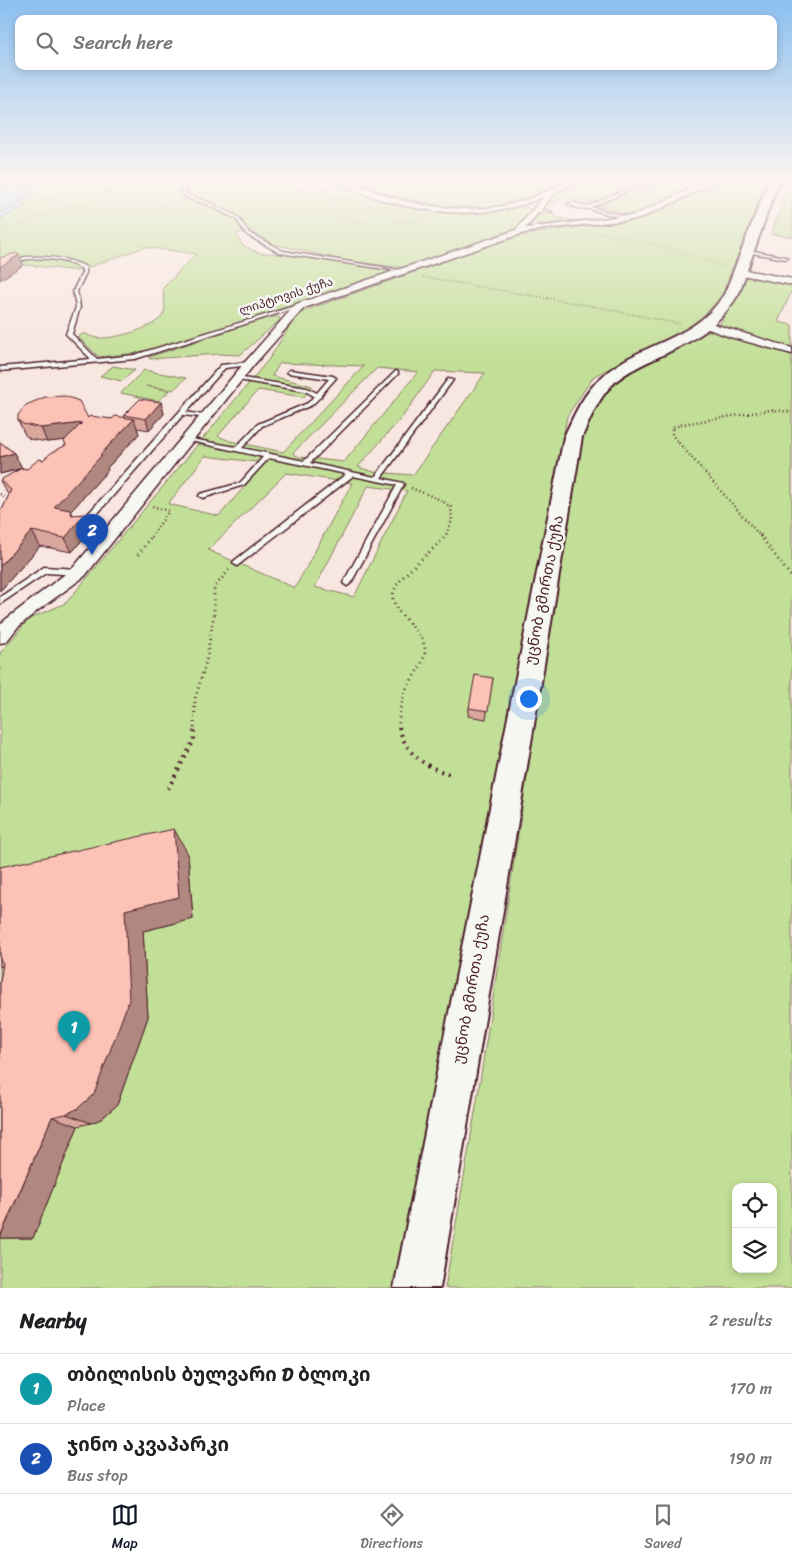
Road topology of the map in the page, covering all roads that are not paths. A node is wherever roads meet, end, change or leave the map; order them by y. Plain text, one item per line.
1 (260, 240) edge
2 (495, 240) edge
3 (752, 240) edge
4 (748, 251) junction
5 (786, 258) dead end
6 (0, 267) edge
7 (404, 271) junction
8 (740, 272) junction
9 (792, 282) edge
10 (300, 306) junction
11 (270, 315) junction
12 (288, 320) junction
13 (704, 328) junction
14 (792, 351) edge
15 (95, 360) junction
16 (249, 364) junction
17 (0, 369) edge
18 (290, 372) dead end
19 (396, 372) dead end
20 (238, 378) junction
21 (450, 380) dead end
22 (319, 396) junction
23 (181, 413) junction
24 (206, 417) junction
25 (188, 439) junction
26 (237, 450) junction
27 (267, 456) junction
28 (304, 464) junction
29 (351, 474) junction
30 (377, 479) junction
31 (203, 496) dead end
32 (82, 526) edge
33 (237, 563) road end
34 (79, 572) junction
35 (347, 583) dead end
36 (0, 601) edge
37 (0, 637) edge
38 (418, 1288) edge

1 - 7 lane
2 - 7 street, ლიპტოვის ქუჩა
3 - 4 main road, უცნობ გმირთა ქუჩა
4 - 5 lane
4 - 8 main road, უცნობ გმირთა ქუჩა
6 - 15 lane
7 - 10 street, ლიპტოვის ქუჩა
8 - 9 street
8 - 13 main road, უცნობ გმირთა ქუჩა
10 - 11 lane, ლიპტოვის ქუჩა
10 - 12 street
11 - 12 lane
11 - 15 lane, ლიპტოვის ქუჩა
12 - 16 street
13 - 14 street
13 - 38 main road, უცნობ გმირთა ქუჩა
15 - 17 lane, ლიპტოვის ქუჩა
16 - 20 street
16 - 23 lane
18 - 22 lane
19 - 28 lane
20 - 22 lane
20 - 24 street
21 - 30 lane
22 - 26 lane
23 - 24 lane
23 - 32 lane
24 - 25 street
25 - 26 lane
25 - 34 street
26 - 27 lane
27 - 28 lane
27 - 31 lane
28 - 29 lane
29 - 30 lane
29 - 33 lane
30 - 35 lane
34 - 36 lane
34 - 37 street

